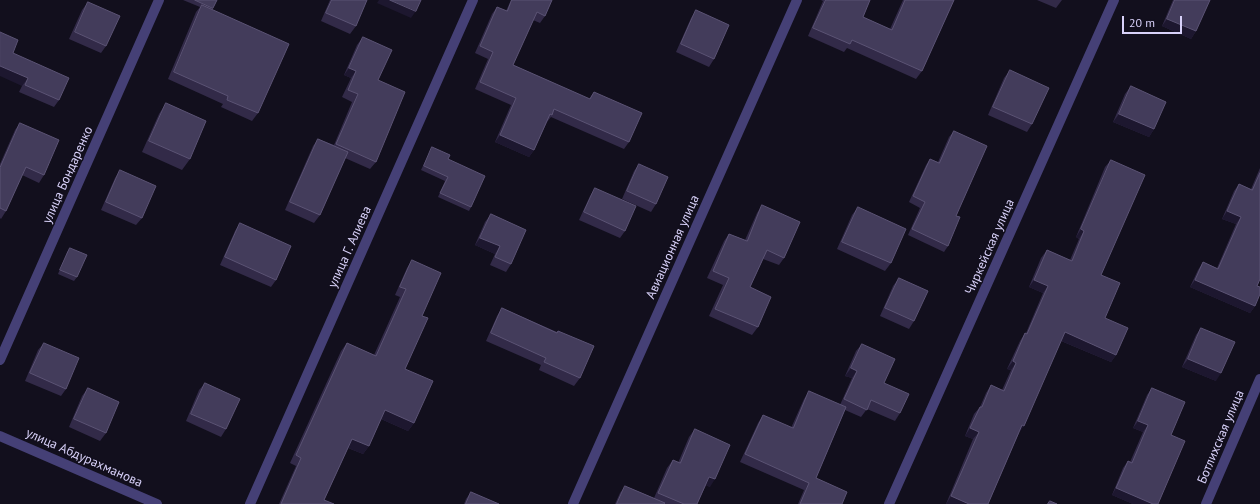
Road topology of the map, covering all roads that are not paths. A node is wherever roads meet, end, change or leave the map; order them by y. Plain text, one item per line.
1 (159, 0) edge
2 (473, 0) edge
3 (797, 0) edge
4 (1114, 0) edge
5 (0, 360) edge
6 (1260, 379) edge
7 (0, 436) edge
8 (157, 504) edge
9 (250, 504) edge
10 (573, 504) edge
11 (890, 504) edge
12 (1206, 504) edge

1 - 5 street, улица Бондаренко
2 - 9 street, улица Г. Алиева
3 - 10 street, Авиационная улица
4 - 11 street, Чиркейская улица
6 - 12 street, Ботлихская улица
7 - 8 street, улица Абдурахманова

